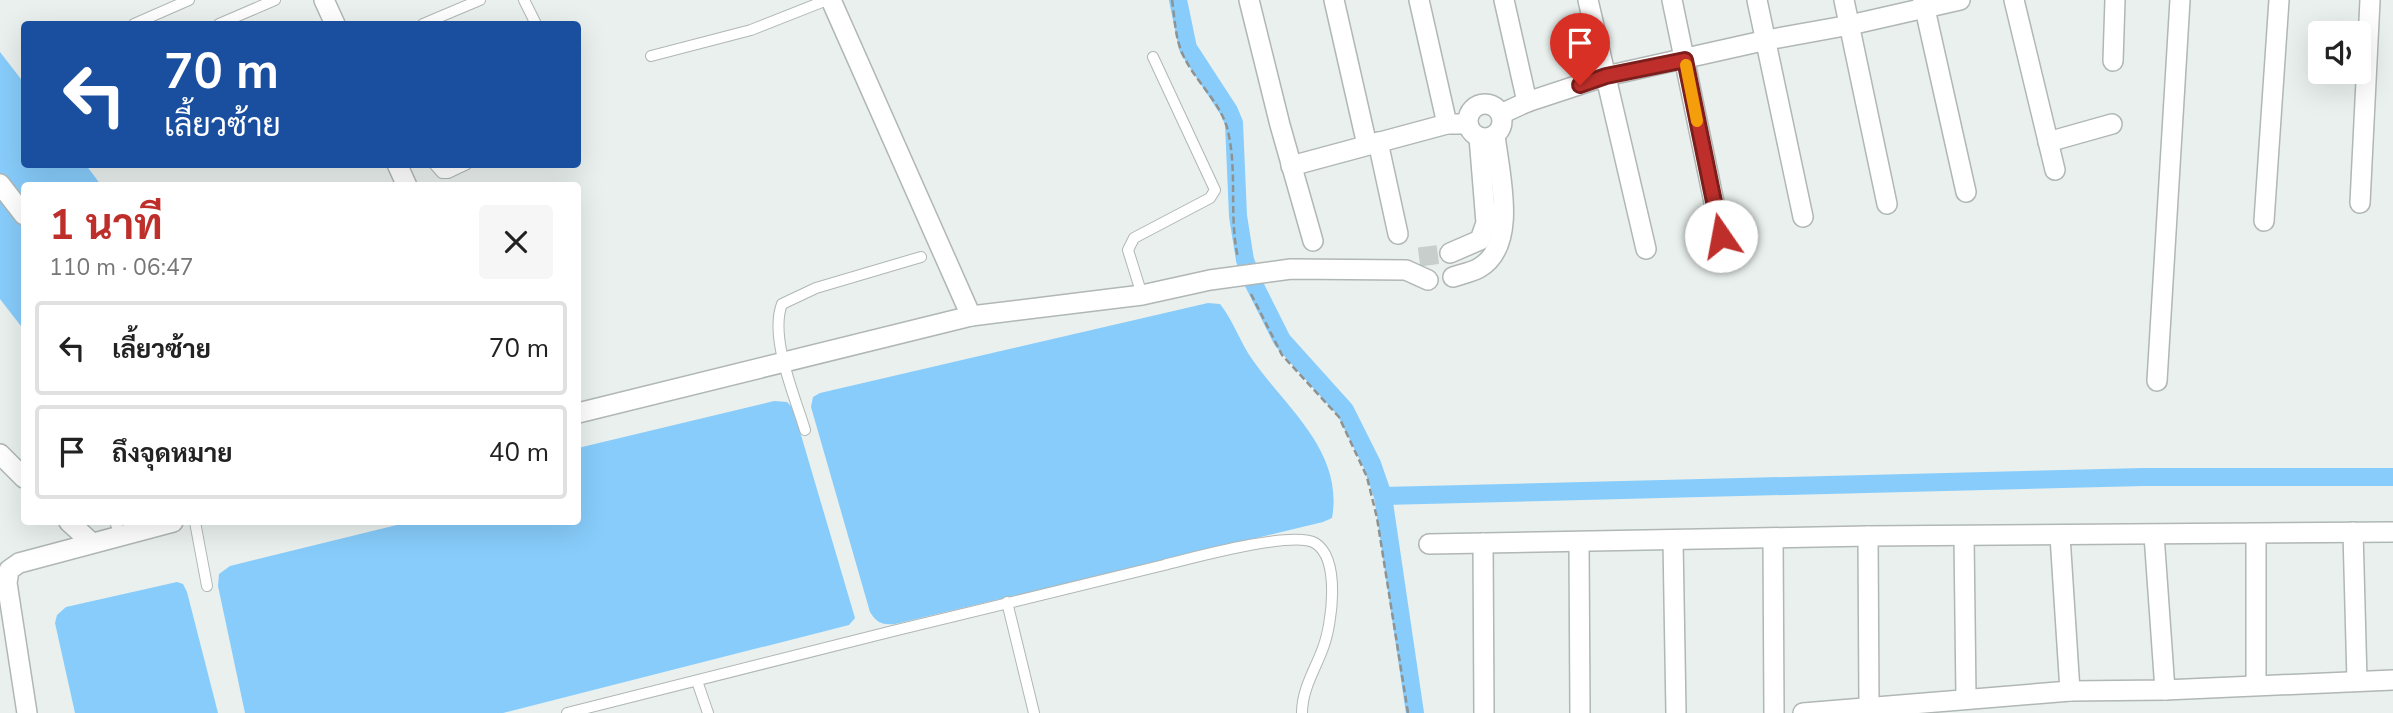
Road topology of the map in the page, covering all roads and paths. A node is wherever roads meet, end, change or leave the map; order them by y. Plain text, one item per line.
1 (189, 0) edge
2 (275, 0) edge
3 (324, 0) edge
4 (480, 0) edge
5 (524, 0) edge
6 (829, 0) edge
7 (1172, 0) edge
8 (1249, 0) edge
9 (1334, 0) edge
10 (1419, 0) edge
11 (1504, 0) edge
12 (1588, 0) edge
13 (1672, 0) edge
14 (1757, 0) edge
15 (1844, 0) edge
16 (1960, 0) edge
17 (2014, 0) edge
18 (2115, 0) edge
19 (2180, 0) edge
20 (2279, 0) edge
21 (2370, 0) edge
22 (1924, 4) edge
23 (141, 21) edge
24 (226, 21) edge
25 (334, 21) edge
26 (430, 21) edge
27 (534, 21) edge
28 (1850, 25) junction
29 (1767, 40) junction
30 (651, 56) dead end
31 (1153, 57) dead end
32 (1685, 60) junction
33 (2113, 61) dead end
34 (1606, 76) junction
35 (1527, 102) junction
36 (1501, 114) junction
37 (1447, 124) junction
38 (2112, 124) dead end
39 (1481, 132) junction
40 (2049, 142) junction
41 (1373, 144) junction
42 (1291, 166) junction
43 (438, 168) edge
44 (459, 168) edge
45 (2055, 170) dead end
46 (0, 184) edge
47 (1966, 192) dead end
48 (2360, 203) dead end
49 (1887, 204) dead end
50 (21, 211) edge
51 (1803, 217) dead end
52 (2264, 220) dead end
53 (1398, 234) dead end
54 (1721, 236) dead end
55 (1313, 241) dead end
56 (1646, 249) dead end
57 (1450, 253) tunnel mouth
58 (921, 257) dead end
59 (1239, 264) dead end
60 (1453, 277) tunnel mouth
61 (1428, 281) dead end
62 (1250, 292) dead end
63 (1142, 295) junction
64 (971, 316) junction
65 (784, 362) junction
66 (2157, 382) dead end
67 (581, 412) edge
68 (805, 430) dead end
69 (0, 454) edge
70 (21, 475) edge
71 (72, 525) edge
72 (146, 525) edge
73 (196, 525) edge
74 (118, 528) edge
75 (2353, 532) junction
76 (2393, 532) edge
77 (2256, 534) junction
78 (2154, 535) junction
79 (1868, 536) junction
80 (2060, 536) junction
81 (1964, 537) junction
82 (1773, 538) junction
83 (1673, 541) junction
84 (1579, 542) junction
85 (92, 543) junction
86 (1482, 543) junction
87 (1429, 544) dead end
88 (206, 586) dead end
89 (1007, 603) junction
90 (2393, 680) edge
91 (696, 681) junction
92 (2357, 681) junction
93 (2256, 685) junction
94 (2165, 690) junction
95 (2070, 691) junction
96 (1966, 698) junction
97 (1869, 706) junction
98 (27, 713) edge
99 (567, 713) edge
100 (708, 713) edge
101 (1034, 713) edge
102 (1303, 713) edge
103 (1408, 713) edge
104 (1484, 713) edge
105 (1580, 713) edge
106 (1676, 713) edge
107 (1774, 713) edge
108 (1802, 713) edge

1 - 23 lane
2 - 24 lane
3 - 25 street
4 - 26 lane
5 - 27 lane
6 - 30 lane
6 - 64 street
7 - 59 path
8 - 42 street
9 - 41 street
10 - 37 street
11 - 35 street
12 - 34 street
13 - 32 street
14 - 29 street
15 - 28 street
16 - 22 street
17 - 40 street
18 - 33 street
19 - 66 street
20 - 52 street
21 - 48 street
22 - 28 street
22 - 47 street
28 - 29 street
28 - 49 street
29 - 32 street
29 - 51 street
31 - 63 lane
32 - 34 street
32 - 54 street
34 - 35 street
34 - 56 street
35 - 36 street
36 - 39 street
36 - 39 street
37 - 39 street
37 - 41 street
38 - 40 street
39 - 57 street
39 - 60 street
40 - 45 street
41 - 42 street
41 - 53 street
42 - 55 street
43 - 44 lane
46 - 50 street
58 - 65 lane
61 - 63 street
62 - 103 path
63 - 64 street
64 - 65 street
65 - 67 street
65 - 68 lane
69 - 70 street
71 - 85 street
72 - 74 street
73 - 88 lane
74 - 85 street
75 - 76 street
75 - 77 street
75 - 92 street
77 - 78 street
77 - 93 street
78 - 80 street
78 - 94 street
79 - 81 street
79 - 82 street
79 - 97 street
80 - 81 street
80 - 95 street
81 - 96 street
82 - 83 street
82 - 107 street
83 - 84 street
83 - 106 street
84 - 86 street
84 - 105 street
85 - 98 street
86 - 87 street
86 - 104 street
89 - 91 lane
89 - 101 lane
89 - 102 lane
90 - 92 street
91 - 99 lane
91 - 100 lane
92 - 93 street
93 - 94 street
94 - 95 street
95 - 96 street
96 - 97 street
97 - 108 street

